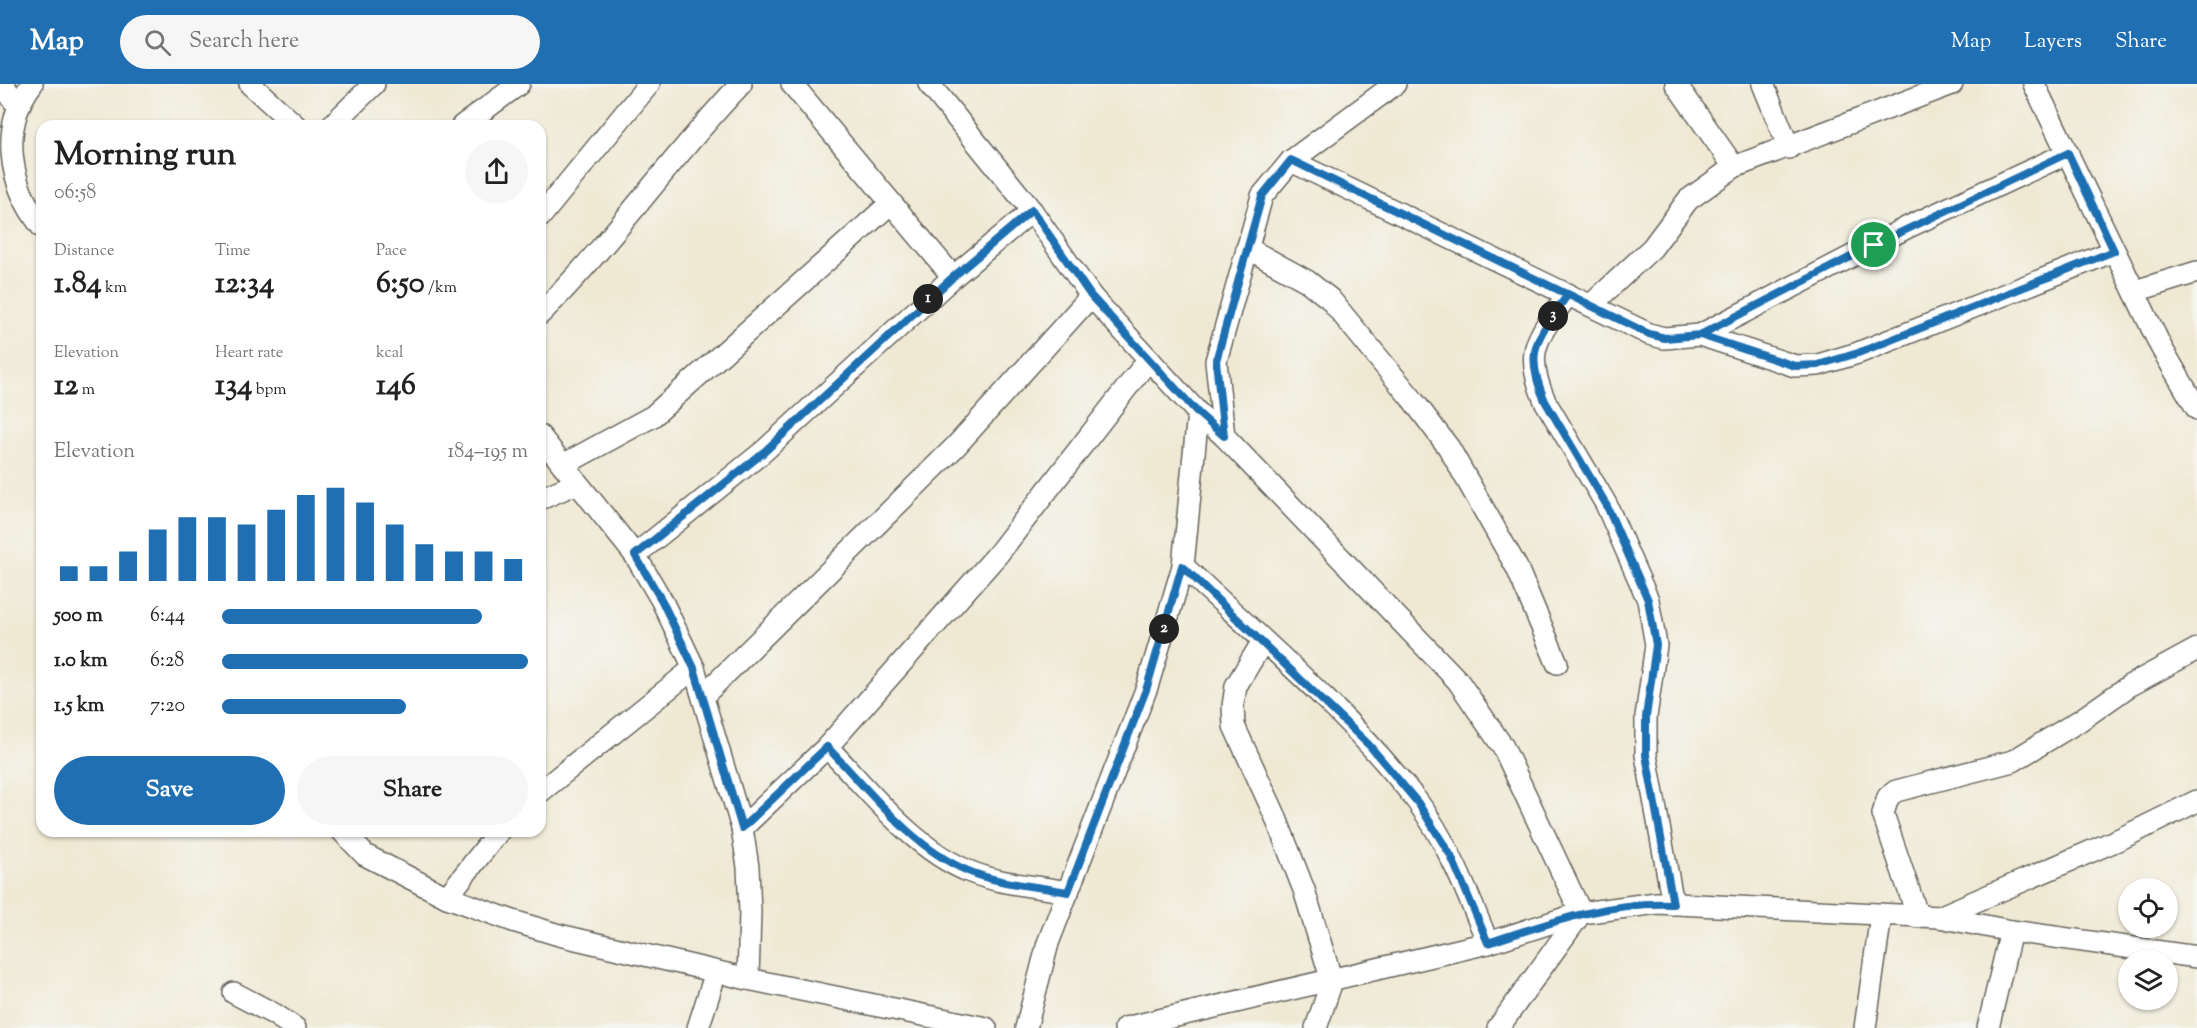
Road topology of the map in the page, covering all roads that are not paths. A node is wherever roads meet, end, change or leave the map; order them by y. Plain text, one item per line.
1 (32, 84) edge
2 (250, 84) edge
3 (374, 84) edge
4 (519, 84) edge
5 (649, 84) edge
6 (792, 84) edge
7 (929, 84) edge
8 (1395, 84) edge
9 (1676, 84) edge
10 (1764, 84) edge
11 (1952, 84) edge
12 (2034, 84) edge
13 (737, 85) edge
14 (9, 92) edge
15 (289, 120) edge
16 (337, 120) edge
17 (470, 120) edge
18 (1789, 148) junction
19 (2068, 153) junction
20 (1291, 160) junction
21 (1734, 167) junction
22 (891, 202) junction
23 (546, 210) edge
24 (1032, 210) junction
25 (36, 220) edge
26 (1247, 248) junction
27 (2114, 251) junction
28 (2197, 272) edge
29 (953, 277) junction
30 (2134, 291) junction
31 (1568, 294) junction
32 (1091, 296) junction
33 (1591, 305) junction
34 (546, 308) edge
35 (1700, 335) junction
36 (1149, 359) junction
37 (2197, 409) edge
38 (1198, 413) junction
39 (1224, 436) junction
40 (546, 444) edge
41 (562, 465) junction
42 (577, 483) junction
43 (546, 496) edge
44 (635, 555) junction
45 (1182, 566) junction
46 (1263, 641) junction
47 (2197, 649) edge
48 (1557, 663) dead end
49 (694, 668) junction
50 (704, 695) junction
51 (827, 747) junction
52 (546, 787) edge
53 (2197, 801) edge
54 (742, 828) junction
55 (348, 837) edge
56 (494, 837) edge
57 (1068, 892) junction
58 (447, 897) junction
59 (1673, 904) junction
60 (1581, 913) junction
61 (1881, 915) junction
62 (1928, 917) junction
63 (2011, 931) junction
64 (1488, 943) junction
65 (2197, 957) edge
66 (716, 972) junction
67 (748, 979) junction
68 (1332, 981) junction
69 (234, 993) dead end
70 (295, 1028) edge
71 (698, 1028) edge
72 (986, 1028) edge
73 (1026, 1028) edge
74 (1125, 1028) edge
75 (1316, 1028) edge
76 (1498, 1028) edge
77 (1865, 1028) edge
78 (1988, 1028) edge

1 - 14 street
2 - 15 street
3 - 16 street
4 - 17 street
5 - 23 street
6 - 22 street
7 - 24 street
8 - 20 street
9 - 21 street
10 - 18 street
11 - 18 street
12 - 19 street
13 - 34 street
14 - 25 street
18 - 21 street
19 - 27 street
19 - 35 street
20 - 26 street
20 - 31 street
21 - 33 street
22 - 29 street
22 - 41 street
24 - 29 street
24 - 32 street
26 - 39 street
26 - 48 street
27 - 30 street
27 - 35 street
28 - 30 street
29 - 44 street
30 - 37 street
31 - 33 street
31 - 59 street
32 - 36 street
32 - 50 street
33 - 35 street
36 - 38 street
36 - 51 street
38 - 39 street
38 - 45 street
39 - 60 street
40 - 41 street
41 - 42 street
42 - 43 street
42 - 44 street
44 - 49 street
45 - 46 street
45 - 57 street
46 - 64 street
46 - 68 street
47 - 62 street
49 - 50 street
49 - 52 street
50 - 54 street
51 - 54 street
51 - 57 street
53 - 62 street
54 - 67 street
55 - 58 street
56 - 58 street
57 - 73 street
58 - 66 street
59 - 60 street
59 - 61 street
60 - 64 street
60 - 76 street
61 - 62 street
61 - 77 street
62 - 63 street
63 - 65 street
63 - 78 street
64 - 68 street
66 - 67 street
66 - 71 street
67 - 72 street
68 - 74 street
68 - 75 street
69 - 70 street

